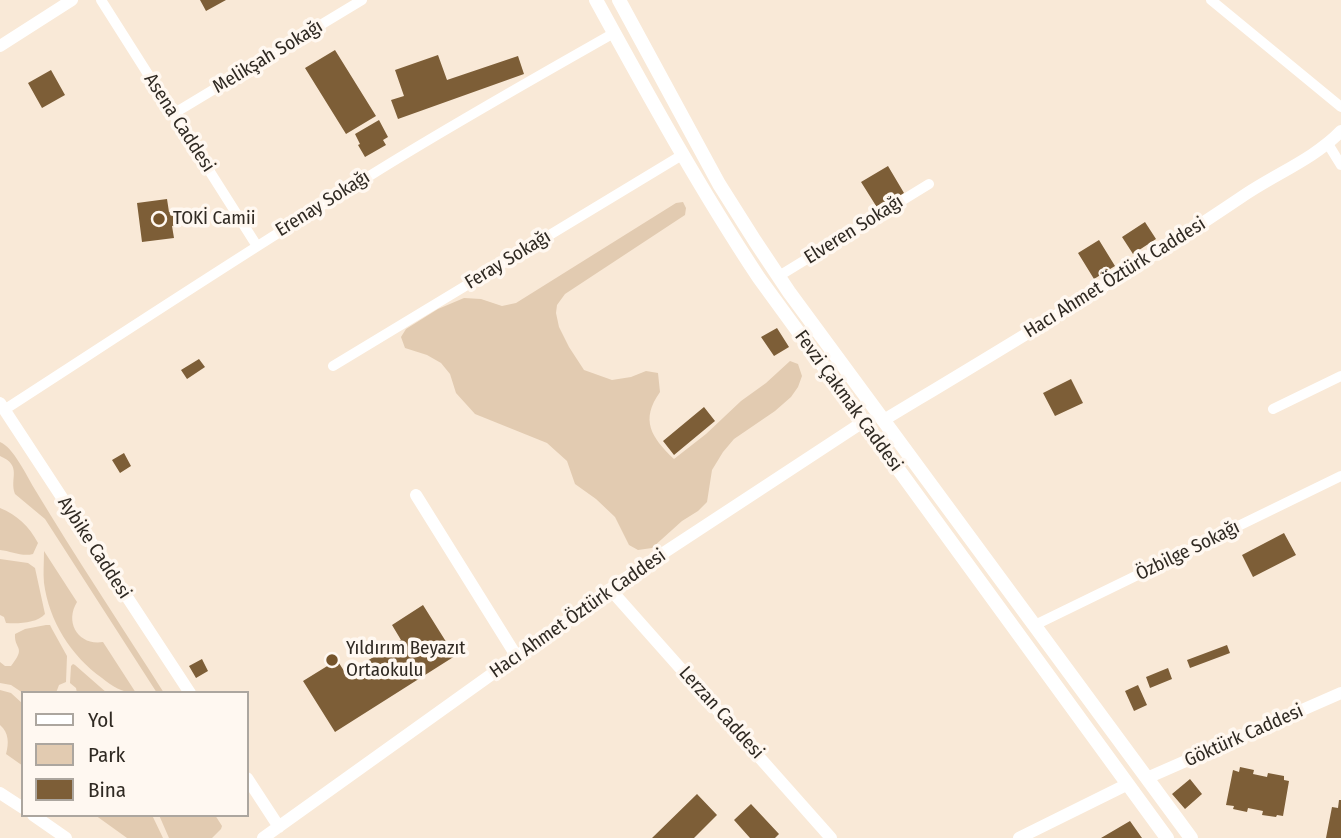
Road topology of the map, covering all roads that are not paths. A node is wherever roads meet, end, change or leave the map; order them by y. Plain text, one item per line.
1 (72, 0) edge
2 (101, 0) edge
3 (362, 0) edge
4 (596, 0) edge
5 (620, 0) edge
6 (1211, 0) edge
7 (614, 33) junction
8 (0, 46) edge
9 (1341, 107) edge
10 (173, 114) junction
11 (1341, 131) edge
12 (1328, 144) junction
13 (682, 155) junction
14 (1341, 165) edge
15 (929, 184) dead end
16 (257, 246) junction
17 (779, 276) junction
18 (333, 366) dead end
19 (1341, 376) edge
20 (1273, 409) dead end
21 (4, 414) edge
22 (884, 420) junction
23 (863, 422) junction
24 (1341, 476) edge
25 (415, 495) dead end
26 (610, 589) junction
27 (1035, 625) junction
28 (517, 657) junction
29 (189, 691) edge
30 (1341, 694) edge
31 (1147, 778) junction
32 (248, 780) edge
33 (1128, 784) junction
34 (0, 793) edge
35 (21, 807) edge
36 (36, 817) edge
37 (279, 827) junction
38 (66, 838) edge
39 (263, 838) edge
40 (831, 838) edge
41 (1019, 838) edge
42 (1167, 838) edge
43 (1191, 838) edge

1 - 8 street
2 - 10 street, Asena Caddesi
3 - 10 street, Melikşah Sokağı
4 - 7 main road, Fevzi Çakmak Caddesi
5 - 17 main road, Fevzi Çakmak Caddesi
6 - 9 street
7 - 13 main road, Fevzi Çakmak Caddesi
7 - 16 street, Erenay Sokağı
10 - 16 street, Asena Caddesi
11 - 12 street, Hacı Ahmet Öztürk Caddesi
12 - 14 street
12 - 22 street, Hacı Ahmet Öztürk Caddesi
13 - 18 street, Feray Sokağı
13 - 23 main road, Fevzi Çakmak Caddesi
15 - 17 street, Elveren Sokağı
16 - 21 street, Erenay Sokağı
17 - 22 main road, Fevzi Çakmak Caddesi
19 - 20 street
21 - 29 street, Aybike Caddesi
22 - 27 main road, Fevzi Çakmak Caddesi
23 - 26 street, Hacı Ahmet Öztürk Caddesi
23 - 33 main road, Fevzi Çakmak Caddesi
24 - 27 street, Özbilge Sokağı
25 - 28 street
26 - 28 street, Hacı Ahmet Öztürk Caddesi
26 - 40 street, Lerzan Caddesi
27 - 31 main road, Fevzi Çakmak Caddesi
28 - 37 street, Hacı Ahmet Öztürk Caddesi
30 - 31 street, Göktürk Caddesi
31 - 33 main road
31 - 43 main road, Fevzi Çakmak Caddesi
32 - 37 street
33 - 41 street
33 - 42 main road, Fevzi Çakmak Caddesi
34 - 35 street
36 - 38 street
37 - 39 street, Hacı Ahmet Öztürk Caddesi

